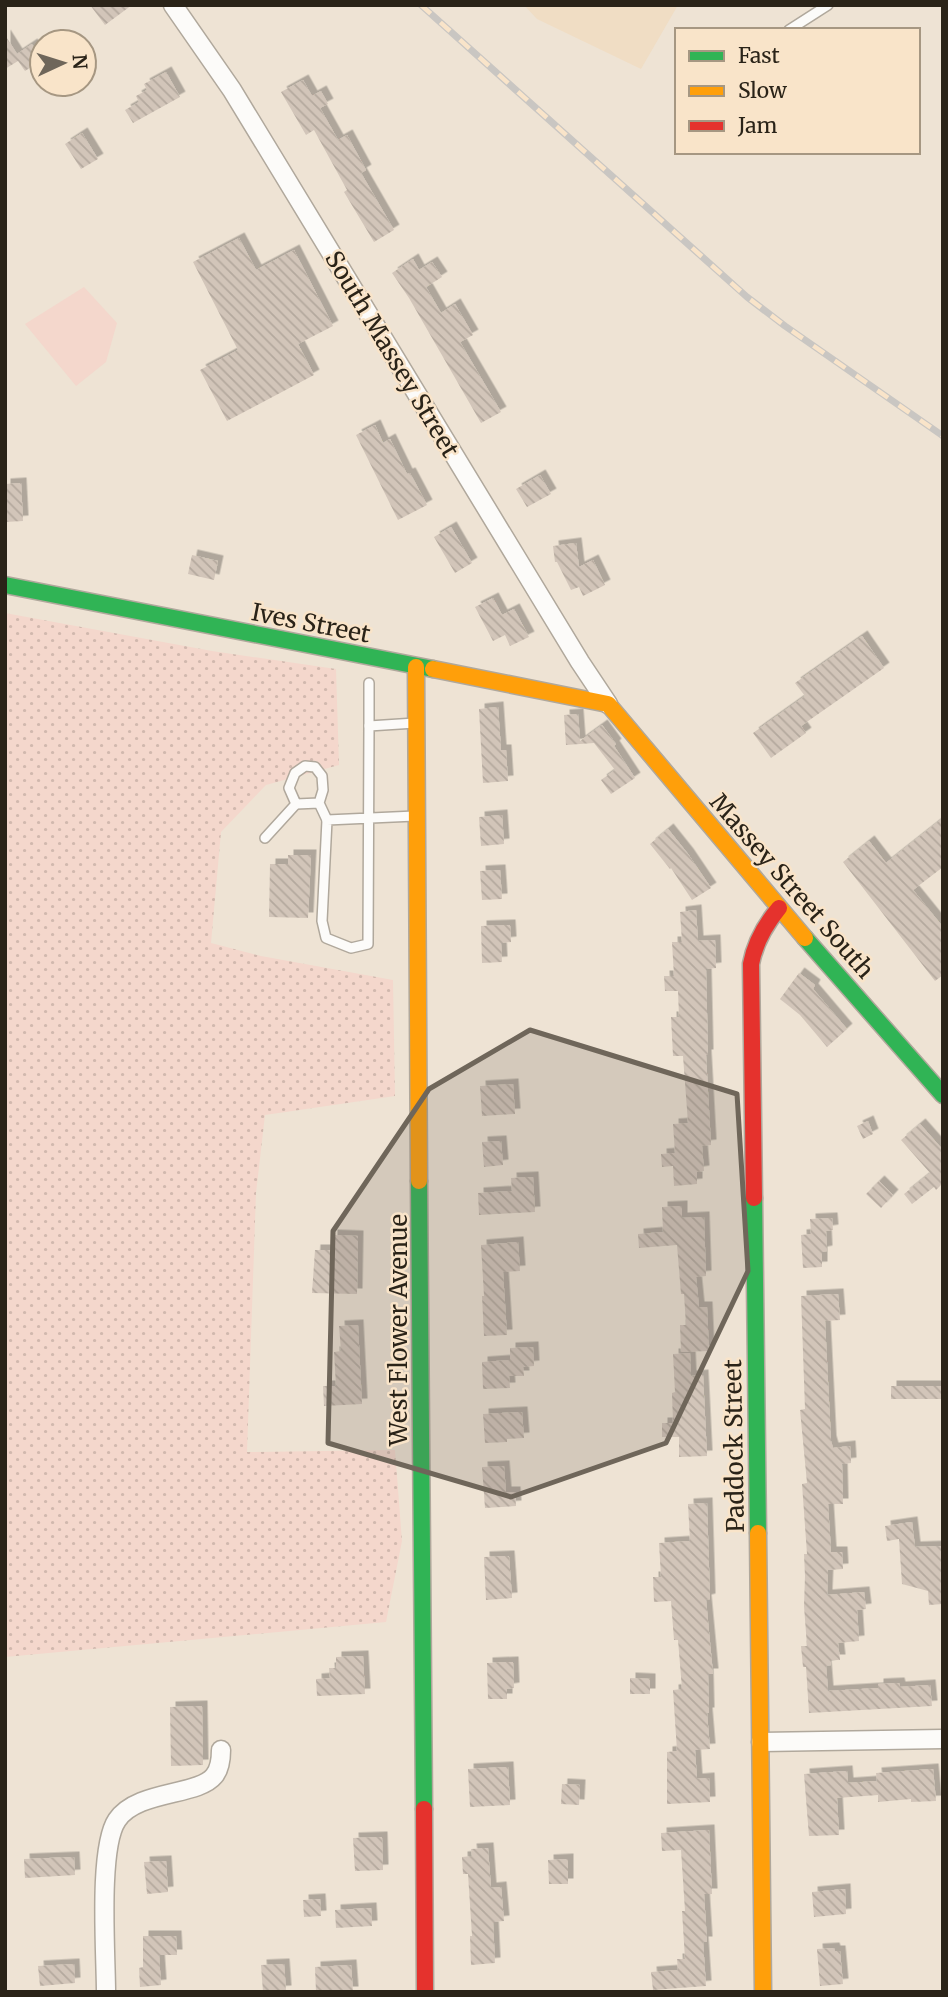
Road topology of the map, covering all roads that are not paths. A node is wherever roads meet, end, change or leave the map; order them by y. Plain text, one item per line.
1 (173, 5) edge
2 (828, 5) edge
3 (792, 28) edge
4 (5, 585) edge
5 (416, 667) junction
6 (369, 683) dead end
7 (608, 704) junction
8 (416, 723) junction
9 (369, 726) junction
10 (319, 803) junction
11 (296, 804) junction
12 (417, 816) junction
13 (369, 818) junction
14 (327, 820) junction
15 (265, 838) dead end
16 (779, 908) junction
17 (943, 1095) edge
18 (943, 1739) edge
19 (761, 1742) junction
20 (221, 1750) dead end
21 (106, 1992) edge
22 (425, 1992) edge
23 (763, 1992) edge

1 - 7 street, South Massey Street
2 - 3 lane
4 - 5 street, Ives Street
5 - 7 street, Ives Street
5 - 8 street, West Flower Avenue
6 - 9 lane
7 - 16 street, Massey Street South
8 - 9 lane
8 - 12 street, West Flower Avenue
9 - 13 lane
10 - 11 lane
10 - 11 lane
10 - 14 lane
11 - 15 lane
12 - 13 lane
12 - 22 street, West Flower Avenue
13 - 14 lane
13 - 14 lane
16 - 17 street, Massey Street South
16 - 19 street, Paddock Street
18 - 19 street
19 - 23 street, Paddock Street
20 - 21 street

